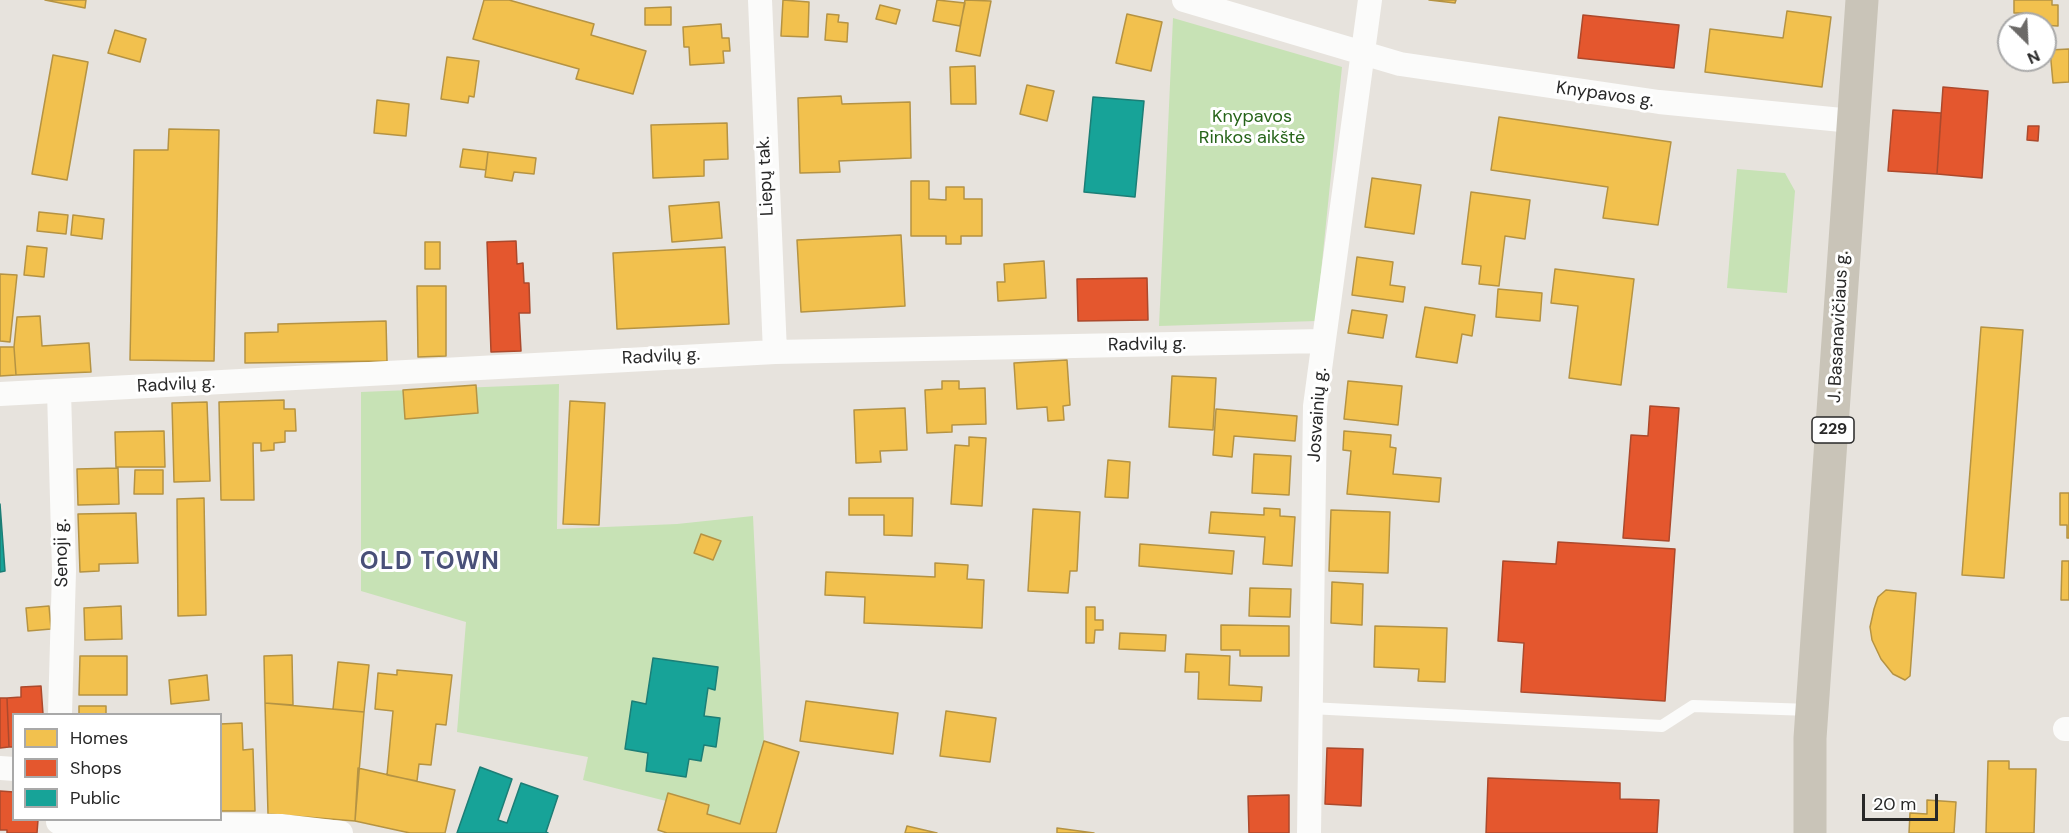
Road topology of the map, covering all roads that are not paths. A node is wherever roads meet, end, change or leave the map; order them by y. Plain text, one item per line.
1 (760, 0) edge
2 (1184, 0) edge
3 (1370, 0) edge
4 (1862, 0) edge
5 (1362, 52) junction
6 (1852, 121) junction
7 (1323, 341) junction
8 (775, 352) junction
9 (59, 392) junction
10 (0, 394) edge
11 (1310, 708) junction
12 (1812, 710) junction
13 (60, 713) edge
14 (58, 825) edge
15 (341, 833) edge
16 (1309, 833) edge
17 (1810, 833) edge

1 - 8 street, Liepų tak.
2 - 5 street, Knypavos g.
3 - 5 street, Josvainių g.
4 - 6 main road, J. Basanavičiaus g. / 229
5 - 6 street, Knypavos g.
5 - 7 street, Josvainių g.
6 - 12 main road, J. Basanavičiaus g. / 229
7 - 8 street, Radvilų g.
7 - 11 street, Josvainių g.
8 - 9 street, Radvilų g.
9 - 10 street, Radvilų g.
9 - 13 street, Senoji g.
11 - 12 lane
11 - 16 street, Josvainių g.
12 - 17 main road, J. Basanavičiaus g. / 229
14 - 15 street

